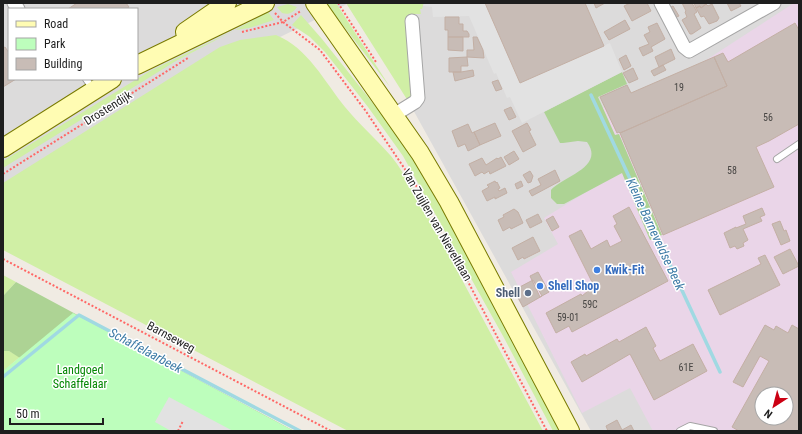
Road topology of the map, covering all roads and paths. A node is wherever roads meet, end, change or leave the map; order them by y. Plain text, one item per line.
1 (227, 3) edge
2 (265, 3) edge
3 (661, 3) edge
4 (774, 3) edge
5 (308, 7) edge
6 (412, 21) dead end
7 (283, 22) junction
8 (241, 32) dead end
9 (191, 57) dead end
10 (138, 63) edge
11 (138, 64) edge
12 (108, 80) edge
13 (90, 85) edge
14 (394, 115) junction
15 (799, 144) edge
16 (3, 148) edge
17 (777, 159) dead end
18 (3, 174) edge
19 (3, 259) edge
20 (183, 421) dead end
21 (178, 431) edge
22 (331, 431) edge
23 (547, 431) edge
24 (570, 431) edge
25 (680, 431) edge
26 (714, 431) edge

1 - 10 main road
2 - 11 main road
3 - 4 street
5 - 7 path
5 - 14 main road, Van Zuijlen van Nieveltlaan
6 - 14 street
7 - 8 path
7 - 23 path, Van Zuijlen van Nieveltlaan
9 - 18 path, Drostendijk
12 - 13 main road, Drostendijk
13 - 16 main road, Drostendijk
14 - 24 main road, Van Zuijlen van Nieveltlaan
15 - 17 lane
19 - 22 path, Barnseweg
20 - 21 path
25 - 26 lane

